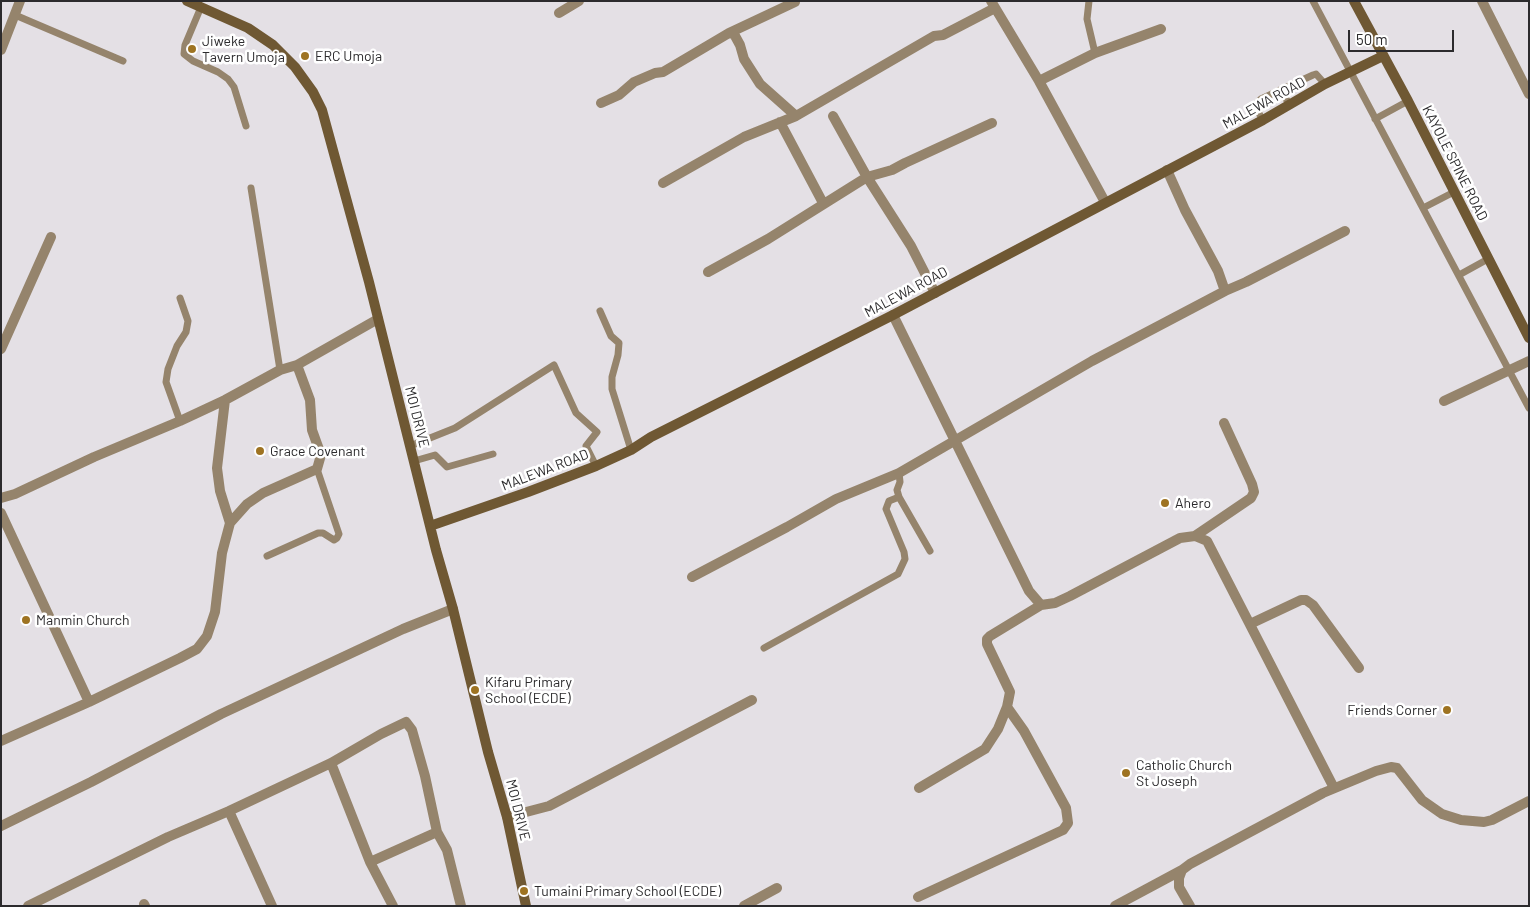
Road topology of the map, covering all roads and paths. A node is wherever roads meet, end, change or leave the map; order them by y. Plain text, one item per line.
1 (20, 1) edge
2 (187, 1) edge
3 (578, 1) edge
4 (795, 1) edge
5 (1089, 1) edge
6 (1313, 1) edge
7 (1354, 1) edge
8 (1482, 1) edge
9 (993, 4) edge
10 (201, 7) junction
11 (559, 13) dead end
12 (14, 15) junction
13 (1161, 29) dead end
14 (729, 33) junction
15 (1, 50) edge
16 (1096, 53) junction
17 (1383, 56) junction
18 (123, 61) dead end
19 (1350, 72) junction
20 (1039, 81) junction
21 (1325, 84) junction
22 (1280, 90) junction
23 (1529, 94) edge
24 (1408, 100) junction
25 (601, 103) dead end
26 (1290, 105) junction
27 (796, 116) junction
28 (833, 116) dead end
29 (1375, 119) junction
30 (1263, 120) junction
31 (780, 122) junction
32 (992, 123) dead end
33 (246, 126) dead end
34 (1167, 170) junction
35 (868, 177) junction
36 (663, 183) dead end
37 (251, 188) dead end
38 (1454, 192) junction
39 (1105, 202) junction
40 (823, 203) junction
41 (1423, 208) junction
42 (1345, 232) dead end
43 (51, 237) dead end
44 (1488, 259) junction
45 (708, 272) dead end
46 (1459, 275) junction
47 (1225, 290) junction
48 (935, 293) junction
49 (180, 298) dead end
50 (600, 311) dead end
51 (893, 315) junction
52 (378, 319) junction
53 (1529, 338) edge
54 (1, 349) edge
55 (1529, 362) edge
56 (297, 365) junction
57 (280, 370) junction
58 (1510, 370) junction
59 (225, 400) junction
60 (1444, 401) dead end
61 (1529, 408) edge
62 (180, 422) junction
63 (1224, 423) dead end
64 (955, 440) junction
65 (410, 446) junction
66 (630, 450) junction
67 (493, 454) dead end
68 (414, 461) junction
69 (596, 466) junction
70 (317, 469) junction
71 (899, 473) junction
72 (899, 497) junction
73 (1, 498) edge
74 (1, 513) edge
75 (230, 523) junction
76 (430, 526) junction
77 (1195, 536) junction
78 (930, 551) dead end
79 (268, 556) dead end
80 (692, 577) dead end
81 (1041, 605) junction
82 (453, 609) junction
83 (1250, 624) junction
84 (764, 648) dead end
85 (1359, 668) dead end
86 (752, 700) dead end
87 (89, 702) junction
88 (1007, 707) junction
89 (1, 741) edge
90 (331, 762) junction
91 (919, 788) dead end
92 (1334, 788) junction
93 (1529, 802) edge
94 (229, 811) junction
95 (506, 817) junction
96 (1, 826) edge
97 (437, 832) junction
98 (370, 862) junction
99 (1182, 870) junction
100 (777, 888) dead end
101 (918, 898) dead end
102 (29, 906) edge
103 (272, 906) edge
104 (393, 906) edge
105 (461, 906) edge
106 (526, 906) edge
107 (744, 906) edge
108 (1115, 906) edge
109 (1190, 906) edge

1 - 12 street
2 - 10 street, MOI DRIVE
3 - 11 street
4 - 14 street
5 - 16 lane
6 - 19 lane
7 - 17 street, KAYOLE SPINE ROAD
8 - 23 street
9 - 20 street
9 - 27 street
10 - 33 lane
10 - 52 street, MOI DRIVE
12 - 15 street
12 - 18 lane
13 - 16 street
14 - 25 street
14 - 27 street
16 - 20 street
17 - 19 street, MALEWA ROAD
17 - 24 street, KAYOLE SPINE ROAD
19 - 21 street, MALEWA ROAD
19 - 29 lane
20 - 39 street
21 - 22 lane
21 - 26 street, MALEWA ROAD
22 - 26 lane
22 - 30 lane
24 - 29 lane
24 - 38 street, KAYOLE SPINE ROAD
26 - 30 street, MALEWA ROAD
27 - 31 street
28 - 35 street
29 - 41 lane
30 - 34 street, MALEWA ROAD
31 - 36 street
31 - 40 street
32 - 35 street
34 - 39 street, MALEWA ROAD
34 - 47 street
35 - 40 street
35 - 48 street
37 - 57 lane
38 - 41 lane
38 - 44 street, KAYOLE SPINE ROAD
39 - 48 street, MALEWA ROAD
40 - 45 street
41 - 46 lane
42 - 47 street
43 - 54 street
44 - 46 lane
44 - 53 street, KAYOLE SPINE ROAD
46 - 58 lane
47 - 64 street
48 - 51 street, MALEWA ROAD
49 - 62 lane
50 - 66 lane
51 - 64 street
51 - 66 street, MALEWA ROAD
52 - 56 street
52 - 65 street, MOI DRIVE
55 - 58 street
56 - 57 street
56 - 70 street
57 - 59 street
58 - 60 street
58 - 61 lane
59 - 62 street
59 - 75 street
62 - 73 street
63 - 77 street
64 - 71 street
64 - 81 street
65 - 68 street, MOI DRIVE
65 - 69 lane
66 - 69 street, MALEWA ROAD
67 - 68 lane
68 - 76 street, MOI DRIVE
69 - 76 street, MALEWA ROAD
70 - 75 street
70 - 79 lane
71 - 72 lane
71 - 80 street
72 - 78 lane
72 - 84 lane
74 - 87 street
75 - 87 street
76 - 82 street, MOI DRIVE
77 - 81 street
77 - 83 street
81 - 88 street
82 - 95 street, MOI DRIVE
82 - 96 street
83 - 85 street
83 - 92 street
86 - 95 street
87 - 89 street
88 - 91 street
88 - 101 street
90 - 94 street
90 - 97 street
90 - 98 street
92 - 93 street
92 - 99 street
94 - 102 street
94 - 103 street
95 - 106 street, MOI DRIVE
97 - 98 street
97 - 105 street
98 - 104 street
99 - 108 street
99 - 109 street
100 - 107 street

